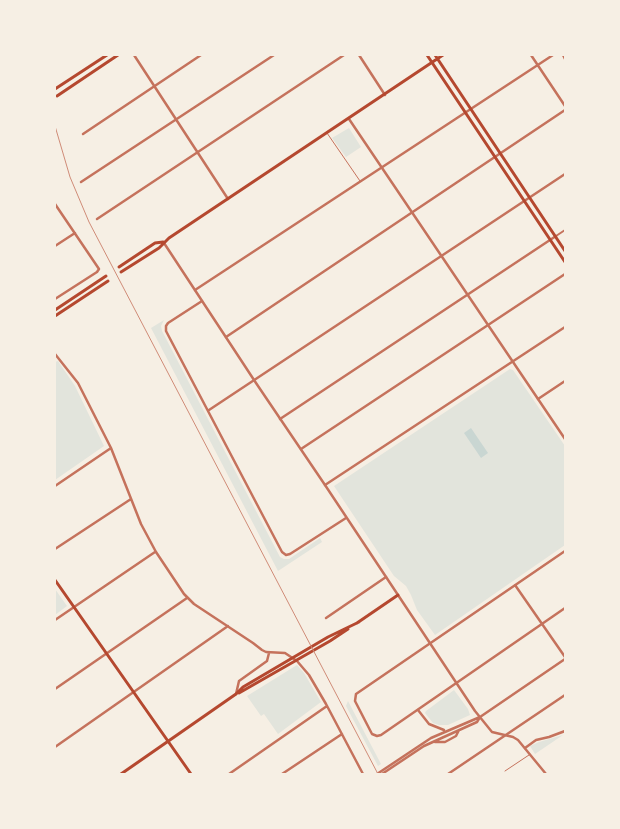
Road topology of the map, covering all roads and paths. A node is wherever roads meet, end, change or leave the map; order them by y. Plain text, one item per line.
1 (107, 55) edge
2 (118, 55) edge
3 (134, 55) edge
4 (201, 55) edge
5 (274, 55) edge
6 (344, 55) edge
7 (359, 55) edge
8 (427, 55) edge
9 (443, 55) edge
10 (531, 55) edge
11 (553, 55) edge
12 (563, 55) edge
13 (437, 57) edge
14 (565, 59) edge
15 (432, 63) junction
16 (538, 65) junction
17 (154, 86) junction
18 (55, 90) edge
19 (385, 95) junction
20 (56, 96) dead end
21 (565, 106) edge
22 (472, 109) junction
23 (565, 110) edge
24 (466, 112) junction
25 (348, 119) junction
26 (176, 120) junction
27 (327, 133) junction
28 (83, 134) dead end
29 (198, 152) junction
30 (501, 153) junction
31 (495, 157) junction
32 (382, 168) junction
33 (565, 174) edge
34 (81, 182) dead end
35 (361, 182) junction
36 (530, 197) junction
37 (228, 199) junction
38 (524, 201) junction
39 (55, 204) edge
40 (412, 212) junction
41 (97, 219) dead end
42 (565, 230) edge
43 (75, 233) junction
44 (556, 236) junction
45 (550, 240) junction
46 (163, 242) junction
47 (55, 246) edge
48 (565, 251) edge
49 (441, 256) junction
50 (565, 262) edge
51 (119, 267) dead end
52 (122, 272) dead end
53 (565, 274) edge
54 (106, 276) dead end
55 (108, 281) dead end
56 (195, 290) junction
57 (467, 295) junction
58 (55, 300) edge
59 (202, 301) junction
60 (55, 310) edge
61 (55, 316) edge
62 (488, 325) junction
63 (565, 327) edge
64 (226, 337) junction
65 (55, 355) edge
66 (512, 362) junction
67 (254, 380) junction
68 (565, 381) edge
69 (538, 400) junction
70 (209, 410) junction
71 (280, 419) junction
72 (565, 439) edge
73 (111, 448) junction
74 (301, 449) junction
75 (325, 485) junction
76 (55, 486) edge
77 (131, 498) junction
78 (346, 518) junction
79 (55, 549) edge
80 (565, 551) edge
81 (156, 552) junction
82 (386, 577) junction
83 (55, 580) edge
84 (515, 585) junction
85 (398, 596) junction
86 (187, 598) junction
87 (75, 606) junction
88 (565, 608) edge
89 (326, 618) dead end
90 (55, 620) edge
91 (542, 624) junction
92 (228, 626) junction
93 (430, 644) junction
94 (108, 653) junction
95 (269, 653) junction
96 (565, 658) edge
97 (456, 683) junction
98 (55, 689) edge
99 (134, 691) junction
100 (236, 694) junction
101 (565, 695) edge
102 (328, 706) junction
103 (418, 710) junction
104 (480, 718) junction
105 (460, 730) junction
106 (446, 731) junction
107 (565, 731) edge
108 (342, 734) junction
109 (505, 736) junction
110 (168, 741) junction
111 (434, 741) junction
112 (55, 746) edge
113 (525, 748) junction
114 (530, 754) junction
115 (505, 771) dead end
116 (121, 774) edge
117 (191, 774) edge
118 (230, 774) edge
119 (282, 774) edge
120 (363, 774) edge
121 (377, 774) edge
122 (382, 774) edge
123 (448, 774) edge
124 (546, 774) edge

1 - 18 main road
2 - 20 main road
3 - 17 street
4 - 17 street
5 - 26 street
6 - 29 street
7 - 19 street
8 - 15 main road
9 - 13 main road
10 - 16 street
11 - 16 street
12 - 14 street
13 - 15 main road
13 - 22 main road
15 - 19 main road
15 - 24 main road
16 - 21 street
16 - 22 street
17 - 26 street
17 - 28 street
19 - 25 main road
22 - 24 street
22 - 30 main road
23 - 30 street
24 - 31 main road
24 - 32 street
25 - 27 main road
25 - 32 street
26 - 29 street
26 - 34 street
27 - 35 lane
27 - 37 main road
29 - 37 street
29 - 41 street
30 - 31 street
30 - 36 main road
31 - 38 main road
31 - 40 street
32 - 35 street
32 - 40 street
33 - 36 street
35 - 56 street
36 - 38 street
36 - 44 main road
37 - 46 main road
38 - 45 main road
38 - 49 street
39 - 43 street
40 - 49 street
40 - 64 street
42 - 44 street
43 - 47 street
43 - 58 street
44 - 45 street
44 - 48 main road
45 - 50 main road
45 - 57 street
46 - 51 main road
46 - 52 main road
46 - 56 street
49 - 57 street
49 - 67 street
53 - 62 street
54 - 60 main road
55 - 61 main road
56 - 59 street
57 - 62 street
57 - 71 street
59 - 64 street
59 - 70 street
62 - 66 street
62 - 74 street
63 - 66 street
64 - 67 street
65 - 73 street
66 - 69 street
66 - 75 street
67 - 70 street
67 - 71 street
68 - 69 street
69 - 72 street
70 - 78 street
71 - 74 street
73 - 76 street
73 - 77 street
74 - 75 street
75 - 78 street
77 - 79 street
77 - 81 street
78 - 82 street
80 - 84 street
81 - 86 street
81 - 87 street
82 - 85 street
82 - 89 street
83 - 87 main road
84 - 91 street
84 - 93 street
85 - 93 street
85 - 100 main road
86 - 92 street
86 - 94 street
87 - 90 street
87 - 94 main road
88 - 91 street
91 - 96 street
91 - 97 street
92 - 95 street
92 - 99 street
93 - 97 street
93 - 103 street
94 - 98 street
94 - 99 main road
95 - 100 street
95 - 102 street
96 - 104 street
97 - 103 street
97 - 104 street
99 - 110 main road
99 - 112 street
100 - 110 main road
101 - 109 street
102 - 108 street
102 - 118 street
103 - 106 street
104 - 105 street
104 - 106 street
104 - 109 street
105 - 111 street
105 - 111 street
106 - 121 street
107 - 113 street
108 - 119 street
108 - 120 street
109 - 113 street
109 - 123 street
110 - 116 main road
110 - 117 main road
111 - 122 street
113 - 114 street
114 - 115 lane
114 - 124 street

